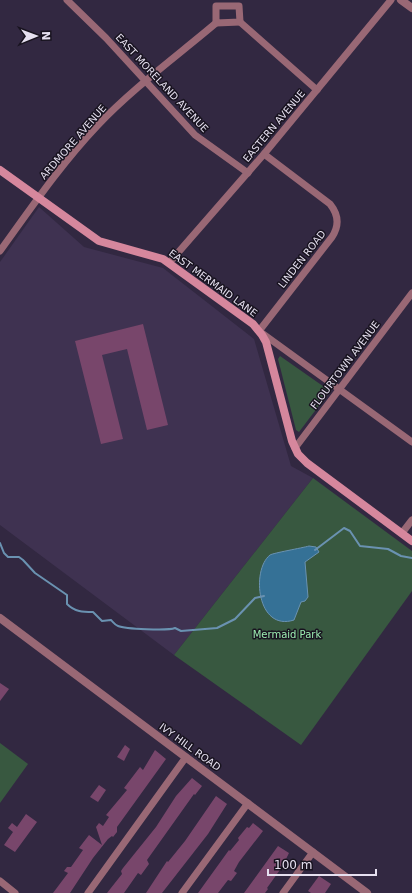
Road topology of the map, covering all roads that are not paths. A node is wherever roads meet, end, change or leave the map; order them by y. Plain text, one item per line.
1 (67, 0) edge
2 (391, 0) edge
3 (401, 0) edge
4 (215, 3) edge
5 (241, 3) edge
6 (412, 8) edge
7 (216, 22) junction
8 (240, 22) junction
9 (147, 82) junction
10 (317, 90) junction
11 (264, 154) junction
12 (0, 170) edge
13 (248, 172) junction
14 (39, 198) junction
15 (0, 250) edge
16 (170, 263) junction
17 (412, 293) edge
18 (259, 331) junction
19 (338, 389) junction
20 (412, 442) edge
21 (295, 448) junction
22 (412, 520) edge
23 (402, 533) junction
24 (412, 541) edge
25 (0, 618) edge
26 (186, 757) junction
27 (248, 802) junction
28 (313, 852) junction
29 (0, 881) edge
30 (15, 893) edge
31 (88, 893) edge
32 (182, 893) edge
33 (283, 893) edge
34 (367, 893) edge

1 - 9 street, EAST MORELAND AVENUE
2 - 10 street, EASTERN AVENUE
3 - 6 street
4 - 5 street
4 - 7 street
5 - 8 street
7 - 8 street
7 - 9 street, ARDMORE AVENUE
8 - 10 street
9 - 13 street, EAST MORELAND AVENUE
9 - 14 street, ARDMORE AVENUE
10 - 11 street, EASTERN AVENUE
11 - 13 street, EASTERN AVENUE
11 - 18 street, LINDEN ROAD
12 - 14 main road, EAST MERMAID LANE
13 - 16 street, EASTERN AVENUE
14 - 15 street, ARDMORE AVENUE
14 - 16 main road, EAST MERMAID LANE
16 - 18 main road, EAST MERMAID LANE
17 - 19 street, FLOURTOWN AVENUE
18 - 19 street
18 - 21 main road, EAST MERMAID LANE
19 - 20 street
19 - 21 street, FLOURTOWN AVENUE
21 - 23 main road, EAST MERMAID LANE
22 - 23 street
23 - 24 main road, EAST MERMAID LANE
25 - 26 street, IVY HILL ROAD
26 - 27 street, IVY HILL ROAD
26 - 31 street
27 - 28 street, IVY HILL ROAD
27 - 32 street
28 - 33 street
28 - 34 street, IVY HILL ROAD
29 - 30 street

